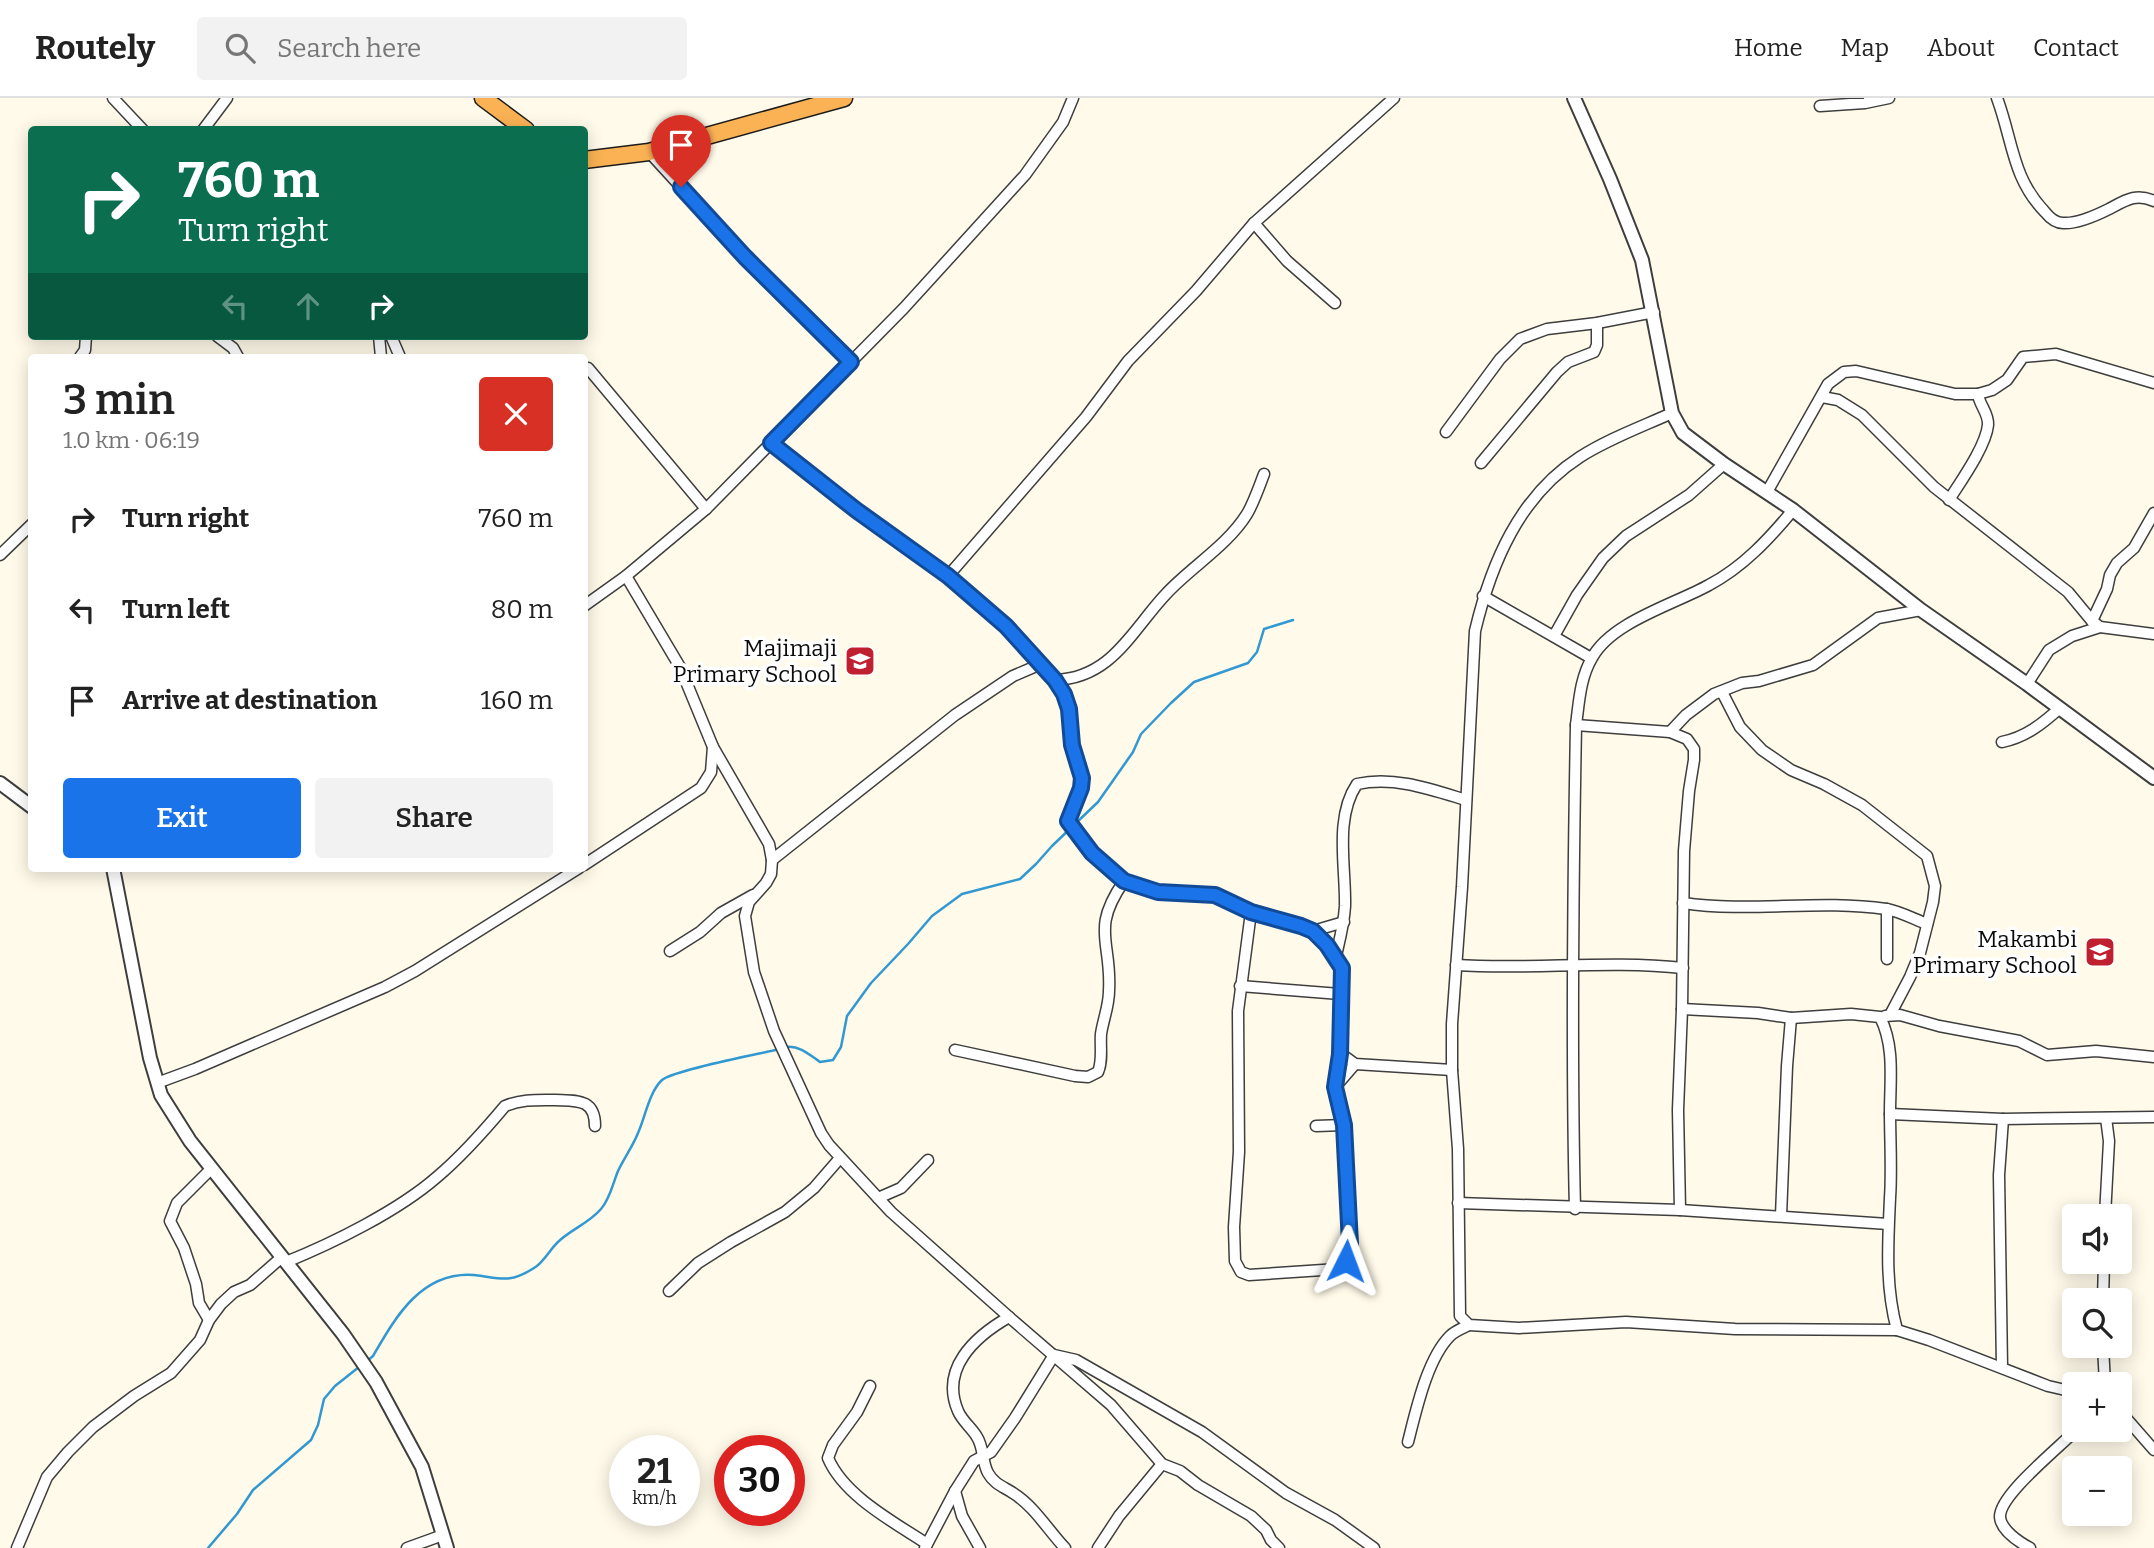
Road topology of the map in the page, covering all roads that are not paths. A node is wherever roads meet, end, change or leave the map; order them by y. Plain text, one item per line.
1 (113, 98) edge
2 (227, 98) edge
3 (483, 98) edge
4 (844, 98) edge
5 (1073, 98) edge
6 (1394, 98) edge
7 (1574, 98) edge
8 (1889, 98) edge
9 (1997, 98) edge
10 (1820, 106) dead end
11 (139, 126) edge
12 (206, 126) edge
13 (521, 126) edge
14 (649, 152) junction
15 (602, 158) junction
16 (588, 160) edge
17 (588, 167) edge
18 (2154, 201) edge
19 (1254, 223) junction
20 (1335, 303) dead end
21 (1654, 312) junction
22 (1597, 323) junction
23 (222, 340) edge
24 (236, 354) edge
25 (851, 362) junction
26 (588, 368) dead end
27 (2154, 383) edge
28 (1978, 394) junction
29 (1822, 397) junction
30 (1672, 413) junction
31 (1446, 432) dead end
32 (771, 443) junction
33 (1481, 463) dead end
34 (1724, 464) junction
35 (1264, 474) dead end
36 (1767, 492) junction
37 (1949, 499) junction
38 (706, 509) junction
39 (1793, 510) junction
40 (2154, 513) edge
41 (28, 528) edge
42 (0, 555) edge
43 (626, 576) junction
44 (948, 576) junction
45 (1483, 596) junction
46 (588, 603) edge
47 (1922, 610) junction
48 (2096, 624) junction
49 (2154, 634) edge
50 (1554, 636) junction
51 (1591, 658) junction
52 (1041, 664) junction
53 (1055, 680) junction
54 (2027, 684) junction
55 (1721, 691) junction
56 (2060, 708) junction
57 (1576, 726) junction
58 (1670, 732) junction
59 (2002, 741) dead end
60 (713, 747) junction
61 (2154, 778) edge
62 (0, 783) edge
63 (1466, 800) junction
64 (28, 804) edge
65 (772, 860) junction
66 (588, 861) edge
67 (114, 872) edge
68 (573, 872) edge
69 (1124, 881) junction
70 (754, 895) junction
71 (1684, 902) junction
72 (1887, 909) junction
73 (1251, 912) junction
74 (1344, 922) junction
75 (1927, 924) junction
76 (1313, 931) junction
77 (670, 951) dead end
78 (1887, 959) dead end
79 (1335, 960) junction
80 (1456, 965) junction
81 (1574, 967) junction
82 (1683, 968) junction
83 (1240, 986) junction
84 (1340, 994) junction
85 (1682, 1009) junction
86 (1885, 1016) junction
87 (1791, 1018) junction
88 (955, 1050) dead end
89 (1340, 1054) junction
90 (2154, 1057) edge
91 (1355, 1064) junction
92 (1452, 1070) junction
93 (157, 1083) junction
94 (1335, 1087) junction
95 (1890, 1114) junction
96 (2154, 1116) edge
97 (2106, 1118) junction
98 (2003, 1119) junction
99 (1344, 1125) junction
100 (595, 1126) dead end
101 (1315, 1126) dead end
102 (840, 1158) junction
103 (928, 1160) dead end
104 (211, 1169) junction
105 (878, 1198) junction
106 (1458, 1203) junction
107 (2106, 1204) edge
108 (1575, 1209) junction
109 (1680, 1210) junction
110 (1781, 1216) junction
111 (1888, 1224) junction
112 (284, 1260) junction
113 (669, 1291) dead end
114 (200, 1303) junction
115 (221, 1304) junction
116 (1009, 1317) junction
117 (209, 1320) junction
118 (1469, 1325) junction
119 (1897, 1330) junction
120 (1054, 1355) junction
121 (2002, 1367) junction
122 (870, 1385) dead end
123 (2062, 1389) edge
124 (2132, 1425) edge
125 (1408, 1442) dead end
126 (2064, 1442) edge
127 (2154, 1450) edge
128 (984, 1455) junction
129 (1162, 1464) junction
130 (955, 1491) junction
131 (443, 1535) junction
132 (1268, 1544) edge
133 (926, 1546) edge
134 (1370, 1547) edge
135 (17, 1548) edge
136 (407, 1548) edge
137 (447, 1548) edge
138 (980, 1548) edge
139 (1065, 1548) edge
140 (1098, 1548) edge
141 (1279, 1548) edge
142 (2030, 1548) edge

1 - 11 street
2 - 12 street
3 - 13 highway
4 - 14 highway
5 - 25 street
6 - 19 street
7 - 21 street
8 - 10 street
9 - 18 street
14 - 15 highway
14 - 25 street
15 - 16 highway
15 - 17 street
19 - 20 street
19 - 44 street
21 - 22 street
21 - 30 street
22 - 31 street
22 - 33 street
23 - 24 street
25 - 32 street
26 - 38 street
27 - 28 street
28 - 29 street
28 - 37 street
29 - 36 street
29 - 37 street
30 - 34 street
30 - 45 street
32 - 38 street
32 - 44 street
34 - 36 street
34 - 50 street
35 - 53 street
36 - 39 street
37 - 48 street
38 - 43 street
39 - 47 street
39 - 51 street
40 - 48 street
41 - 42 street
43 - 46 street
43 - 60 street
44 - 52 street
45 - 50 street
45 - 63 street
47 - 54 street
47 - 55 street
48 - 49 street
48 - 54 street
50 - 51 street
51 - 57 street
52 - 53 street
52 - 65 street
53 - 69 street
54 - 56 street
55 - 58 street
55 - 75 street
56 - 59 street
56 - 61 street
57 - 58 street
57 - 81 street
58 - 71 street
60 - 65 street
60 - 66 street
62 - 64 street
63 - 74 street
63 - 80 street
65 - 70 street
67 - 93 street
68 - 93 street
69 - 73 street
69 - 88 street
70 - 77 street
70 - 102 street
71 - 72 street
71 - 82 street
72 - 75 street
72 - 78 street
73 - 76 street
73 - 83 street
74 - 76 street
74 - 79 street
75 - 86 street
76 - 79 street
79 - 84 street
80 - 81 street
80 - 92 street
81 - 82 street
81 - 108 street
82 - 85 street
83 - 84 street
83 - 99 street
84 - 89 street
85 - 87 street
85 - 109 street
86 - 87 street
86 - 90 street
86 - 95 street
87 - 110 street
89 - 91 street
89 - 94 street
91 - 92 street
91 - 94 street
92 - 106 street
93 - 104 street
94 - 99 street
95 - 98 street
95 - 111 street
96 - 97 street
97 - 98 street
97 - 107 street
98 - 121 street
99 - 101 street
100 - 112 street
102 - 105 street
102 - 113 street
103 - 105 street
104 - 112 street
104 - 114 street
105 - 116 street
106 - 108 street
106 - 118 street
108 - 109 street
109 - 110 street
110 - 111 street
111 - 119 street
112 - 115 street
112 - 131 street
114 - 115 street
114 - 117 street
115 - 117 street
116 - 120 street
116 - 128 street
117 - 135 street
118 - 119 street
118 - 125 street
119 - 121 street
120 - 128 street
120 - 129 street
120 - 134 street
121 - 123 street
122 - 133 street
124 - 127 street
126 - 142 street
128 - 130 street
128 - 139 street
129 - 132 street
129 - 140 street
130 - 133 street
130 - 138 street
131 - 136 street
131 - 137 street
132 - 141 street

